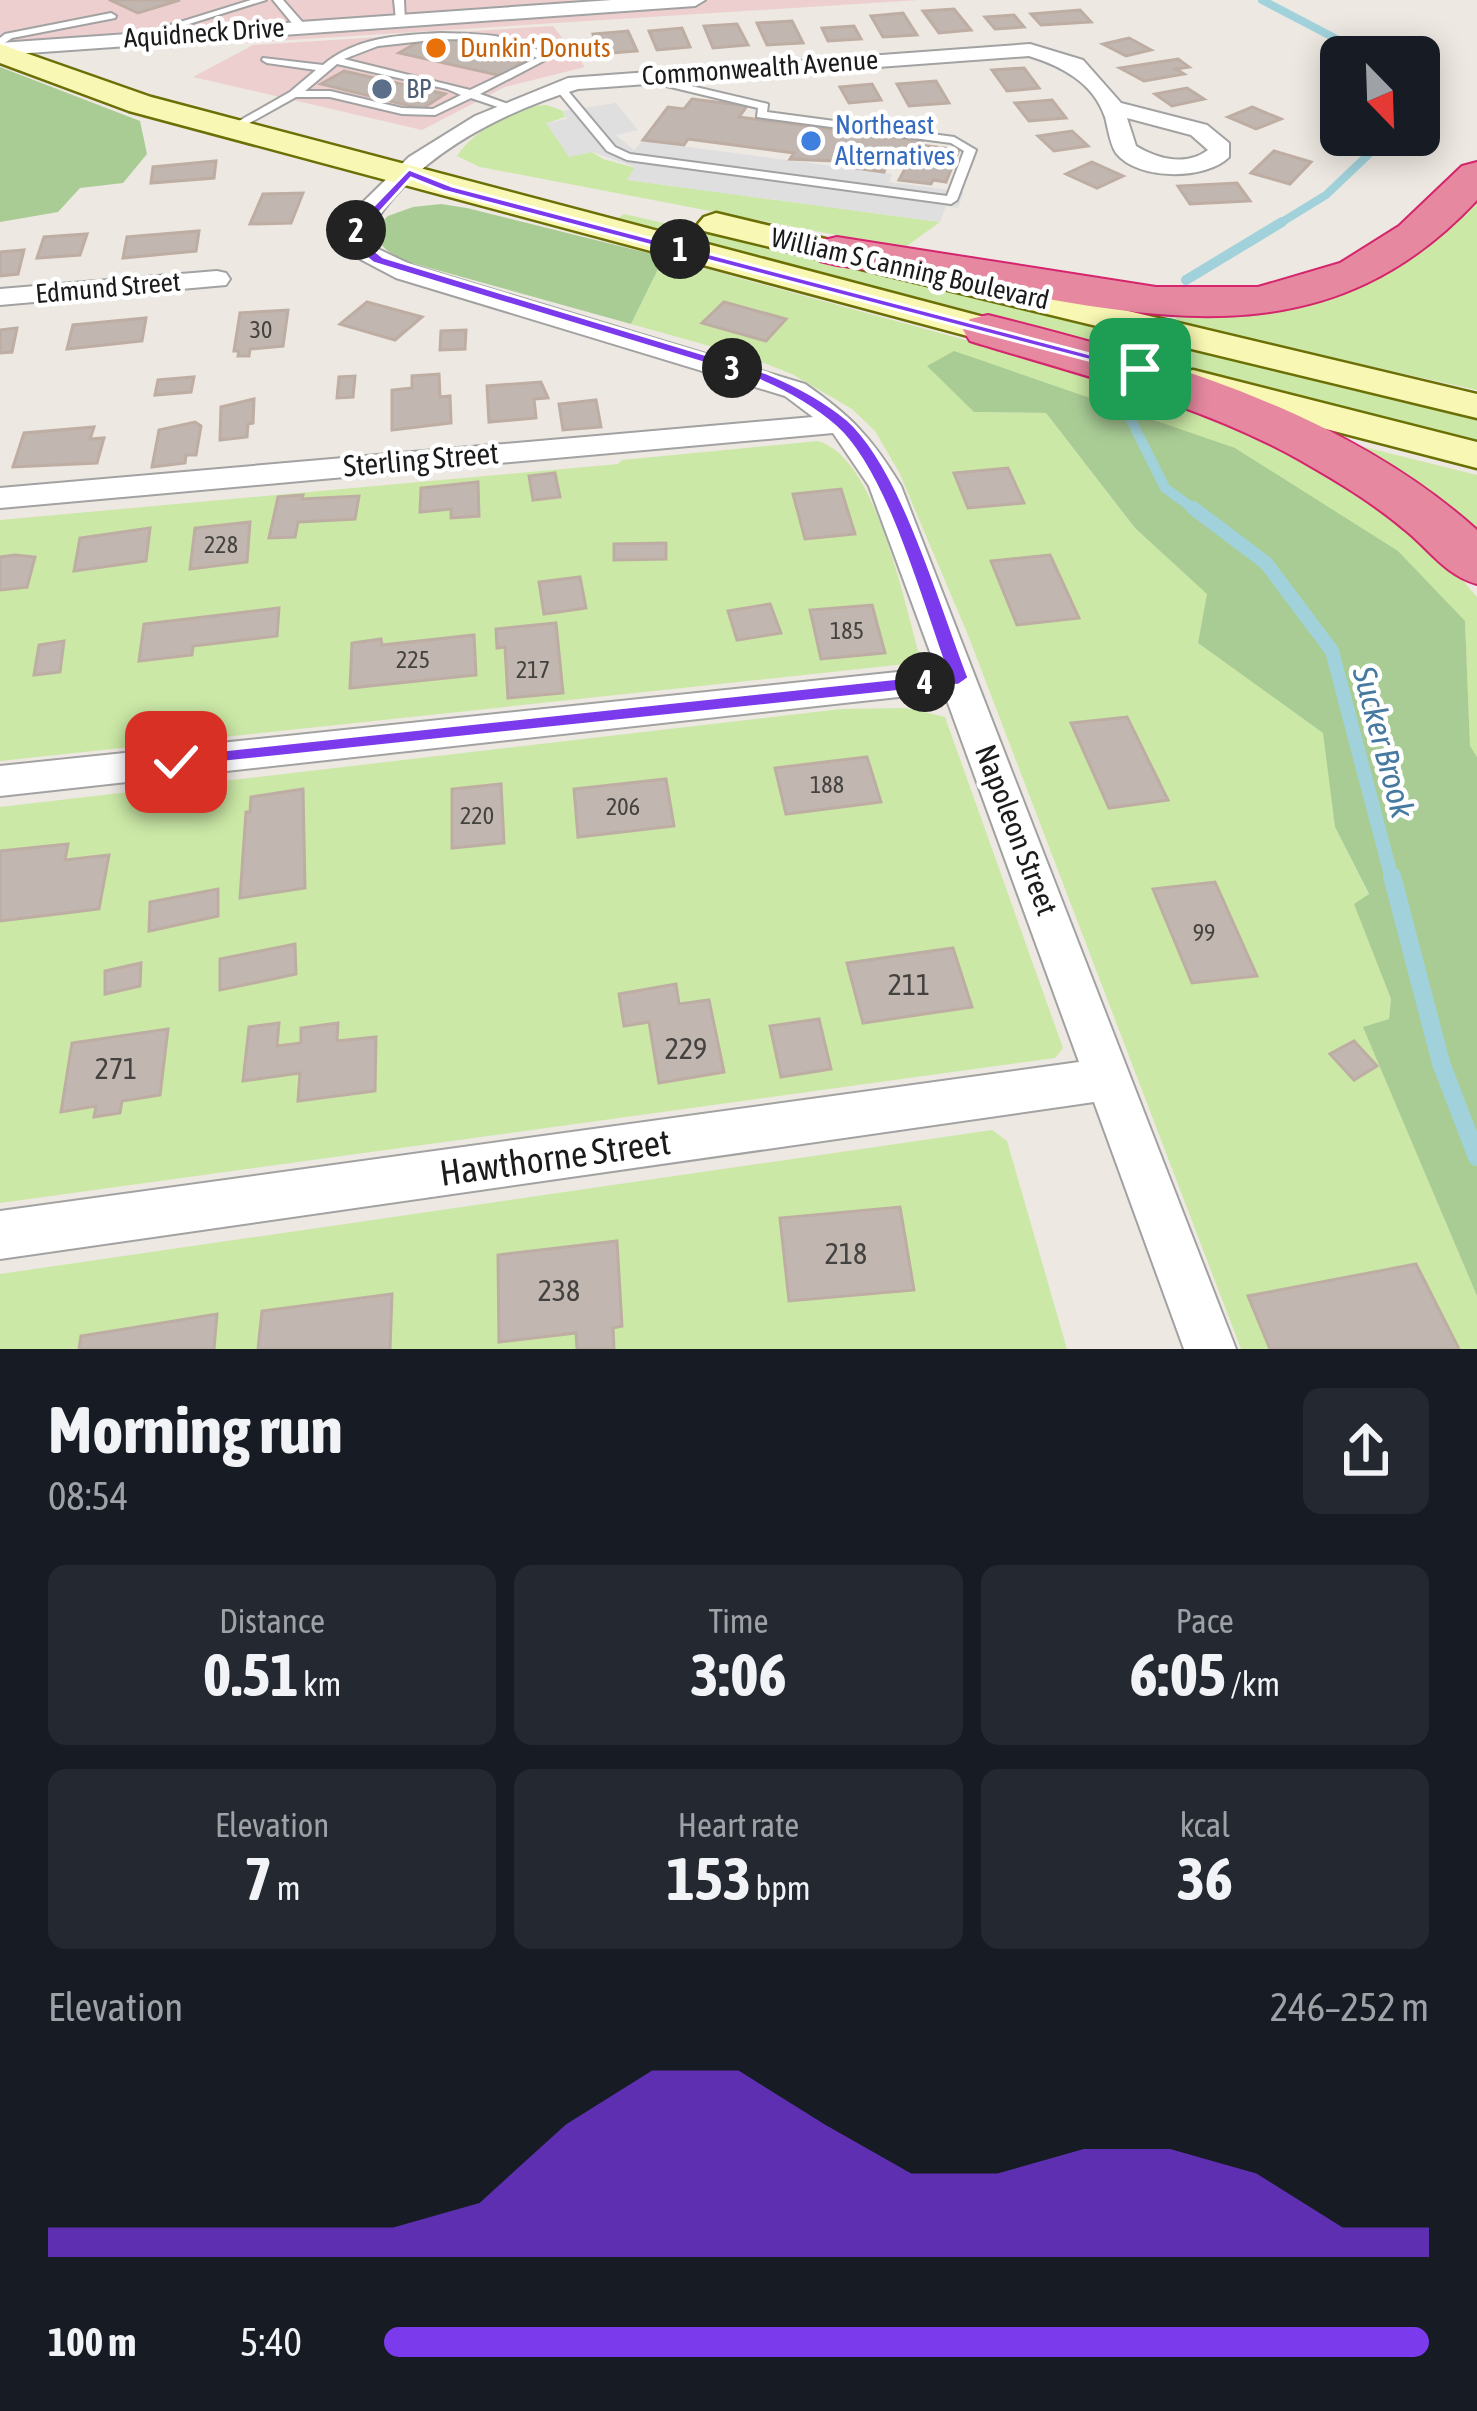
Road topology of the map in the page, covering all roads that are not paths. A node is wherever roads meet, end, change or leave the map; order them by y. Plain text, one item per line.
1 (261, 0) edge
2 (278, 0) edge
3 (695, 0) edge
4 (400, 10) edge
5 (110, 16) dead end
6 (300, 26) junction
7 (137, 37) junction
8 (3, 51) edge
9 (267, 60) dead end
10 (330, 64) junction
11 (659, 75) junction
12 (559, 87) junction
13 (294, 94) junction
14 (472, 94) junction
15 (504, 106) junction
16 (1113, 109) dead end
17 (231, 129) junction
18 (409, 172) junction
19 (1477, 175) edge
20 (837, 251) junction
21 (217, 279) dead end
22 (0, 297) edge
23 (988, 330) junction
24 (1477, 406) edge
25 (841, 423) junction
26 (1477, 454) edge
27 (0, 498) edge
28 (1477, 564) edge
29 (959, 678) junction
30 (0, 781) edge
31 (1109, 1079) junction
32 (0, 1235) edge
33 (1210, 1349) edge

1 - 7 lane
2 - 6 lane
3 - 4 street, Aquidneck Drive
4 - 6 street, Aquidneck Drive
5 - 8 lane
6 - 7 street, Aquidneck Drive
7 - 8 street, Aquidneck Drive
8 - 17 main road, William S Canning Boulevard
9 - 10 lane
10 - 13 lane
10 - 14 lane
10 - 14 lane
11 - 12 street, Commonwealth Avenue
11 - 12 lane
11 - 16 street, Commonwealth Avenue
12 - 15 street, Commonwealth Avenue
13 - 14 lane
13 - 17 lane
14 - 15 lane
15 - 18 street, Commonwealth Avenue
17 - 18 main road, William S Canning Boulevard
18 - 20 main road, William S Canning Boulevard
18 - 23 main road, William S Canning Boulevard
18 - 25 street, Napoleon Street
19 - 20 highway
20 - 24 main road, William S Canning Boulevard
21 - 22 street, Edmund Street
23 - 26 main road, William S Canning Boulevard
23 - 28 highway
25 - 27 street, Sterling Street
25 - 29 street, Napoleon Street
29 - 30 street
29 - 31 street, Napoleon Street
31 - 32 street, Hawthorne Street
31 - 33 street, Napoleon Street

